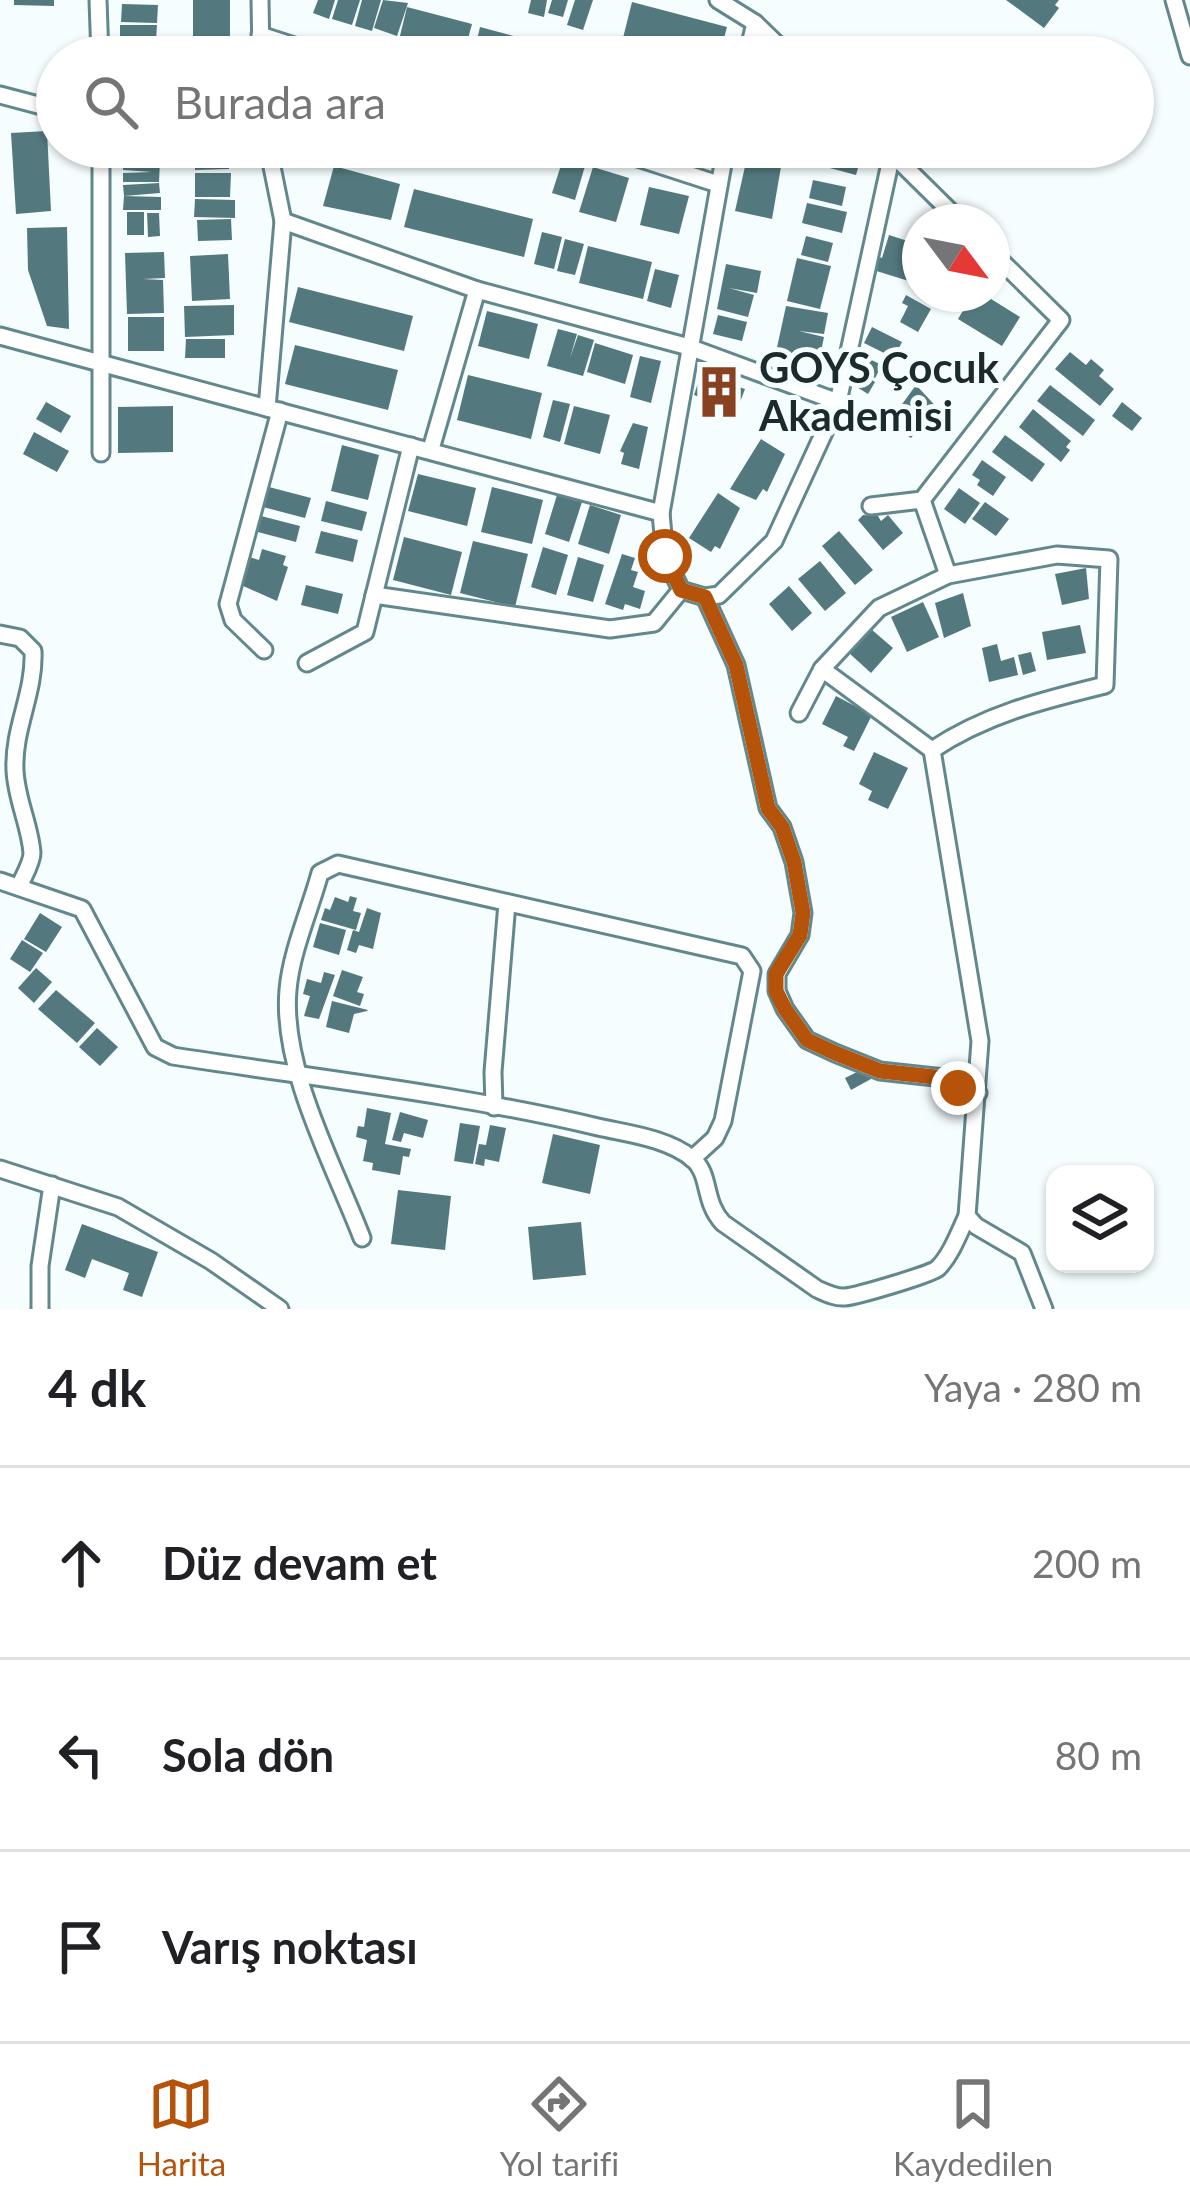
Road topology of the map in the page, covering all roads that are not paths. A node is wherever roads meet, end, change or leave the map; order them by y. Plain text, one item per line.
1 (98, 0) edge
2 (260, 0) edge
3 (718, 0) edge
4 (1174, 0) edge
5 (755, 23) junction
6 (260, 35) joint
7 (99, 36) edge
8 (263, 36) edge
9 (752, 36) edge
10 (768, 36) edge
11 (1190, 56) edge
12 (0, 95) edge
13 (36, 104) edge
14 (101, 168) edge
15 (272, 168) edge
16 (669, 168) edge
17 (721, 168) edge
18 (884, 168) edge
19 (906, 168) edge
20 (718, 184) junction
21 (944, 204) edge
22 (283, 221) junction
23 (1010, 270) edge
24 (476, 290) junction
25 (0, 336) edge
26 (688, 347) junction
27 (102, 362) junction
28 (838, 402) junction
29 (274, 410) junction
30 (411, 446) junction
31 (431, 448) junction
32 (101, 453) dead end
33 (922, 500) junction
34 (871, 506) dead end
35 (661, 513) junction
36 (948, 575) junction
37 (681, 590) junction
38 (374, 595) junction
39 (705, 597) junction
40 (0, 634) edge
41 (264, 650) dead end
42 (307, 663) dead end
43 (822, 669) junction
44 (800, 713) dead end
45 (932, 750) junction
46 (0, 881) edge
47 (19, 887) junction
48 (507, 903) junction
49 (299, 1076) junction
50 (978, 1093) junction
51 (494, 1106) junction
52 (692, 1159) junction
53 (0, 1168) edge
54 (52, 1185) junction
55 (967, 1216) junction
56 (362, 1238) dead end
57 (40, 1309) edge
58 (280, 1309) edge
59 (1044, 1309) edge

1 - 7 street
2 - 6 street
3 - 5 street
4 - 11 street
5 - 9 street
5 - 10 street
6 - 8 street
12 - 13 street
14 - 27 street
15 - 22 street
16 - 20 street
17 - 20 street
18 - 28 street
19 - 21 street
20 - 26 street
22 - 24 street
22 - 29 street
23 - 33 street
24 - 26 street
24 - 31 street
25 - 27 street
26 - 28 street
26 - 35 street
27 - 29 street
27 - 32 street
28 - 39 street
29 - 30 street
29 - 41 street
30 - 31 street
30 - 38 street
31 - 35 street
33 - 34 street
33 - 36 street
35 - 37 street
36 - 43 street
36 - 45 street
37 - 38 street
37 - 39 street
38 - 42 street
39 - 50 street
40 - 47 street
43 - 44 street
43 - 45 street
45 - 50 street
46 - 47 street
47 - 49 street
48 - 49 street
48 - 51 street
48 - 52 street
49 - 51 street
49 - 56 street
50 - 55 street
51 - 52 street
52 - 55 street
53 - 54 street
54 - 57 street
54 - 58 street
55 - 59 street

